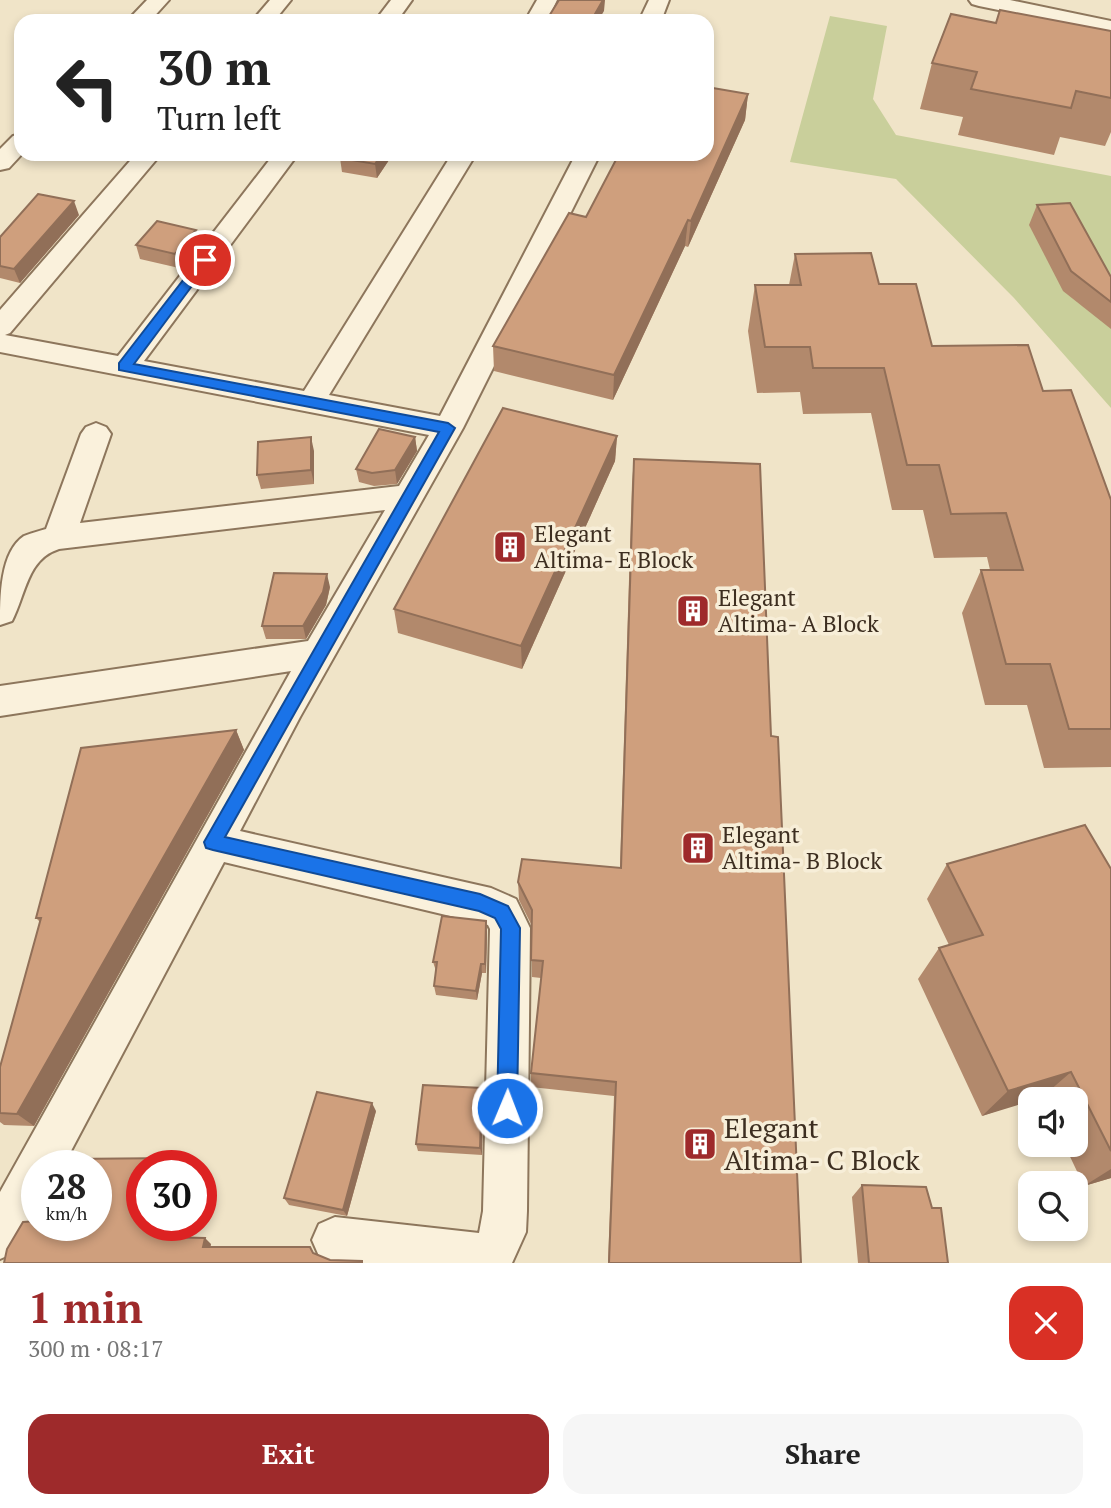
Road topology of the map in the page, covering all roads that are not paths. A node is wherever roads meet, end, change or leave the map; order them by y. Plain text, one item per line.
1 (159, 0) edge
2 (281, 0) edge
3 (402, 0) edge
4 (979, 0) edge
5 (145, 14) edge
6 (269, 14) edge
7 (391, 14) edge
8 (1111, 27) edge
9 (14, 148) edge
10 (143, 161) edge
11 (280, 161) edge
12 (460, 161) edge
13 (584, 161) edge
14 (0, 163) edge
15 (0, 327) edge
16 (0, 343) edge
17 (124, 367) junction
18 (311, 402) junction
19 (448, 428) junction
20 (96, 434) dead end
21 (410, 496) junction
22 (59, 537) junction
23 (0, 612) edge
24 (319, 653) junction
25 (0, 701) edge
26 (213, 842) junction
27 (47, 1150) edge
28 (21, 1198) edge
29 (0, 1236) edge
30 (335, 1240) dead end

1 - 5 street
2 - 6 street
3 - 7 street
4 - 8 street
9 - 14 street
10 - 15 street
11 - 17 street
12 - 18 street
13 - 19 street
16 - 17 street
17 - 18 street
18 - 19 street
19 - 21 street
20 - 22 street
21 - 22 street
21 - 24 street
22 - 23 street
24 - 25 street
24 - 26 street
26 - 27 street
26 - 30 street
28 - 29 street

